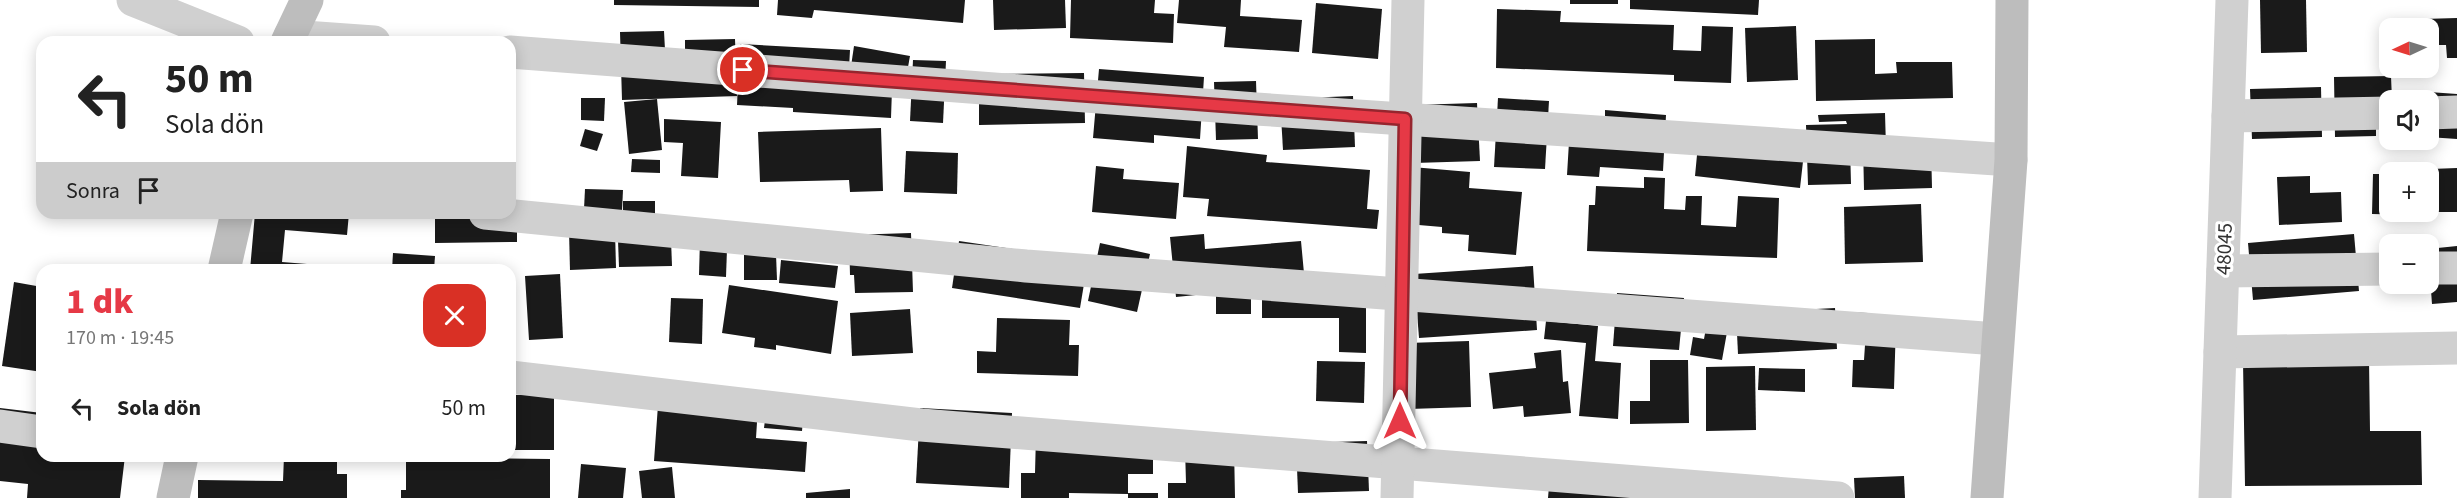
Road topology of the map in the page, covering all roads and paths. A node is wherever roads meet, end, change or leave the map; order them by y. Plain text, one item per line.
1 (133, 0) edge
2 (307, 0) edge
3 (1408, 0) edge
4 (2012, 0) edge
5 (2232, 0) edge
6 (223, 36) edge
7 (290, 36) edge
8 (516, 52) edge
9 (2457, 112) edge
10 (2379, 113) edge
11 (2439, 113) edge
12 (2228, 116) junction
13 (1405, 119) junction
14 (2011, 160) junction
15 (516, 216) edge
16 (236, 219) edge
17 (225, 264) edge
18 (2439, 268) edge
19 (2457, 268) edge
20 (2379, 269) edge
21 (2223, 271) junction
22 (1401, 295) junction
23 (1997, 339) junction
24 (2457, 348) edge
25 (2220, 351) junction
26 (516, 378) edge
27 (0, 426) edge
28 (36, 431) edge
29 (181, 462) edge
30 (1399, 463) junction
31 (173, 498) edge
32 (1397, 498) edge
33 (1838, 498) edge
34 (1987, 498) edge
35 (2216, 498) edge

1 - 6 street
2 - 7 main road
3 - 13 street
4 - 14 main road
5 - 12 street, 48045
8 - 13 street
9 - 11 street
10 - 12 street
12 - 21 street, 48045
13 - 14 street
13 - 22 street
14 - 23 main road
15 - 22 street
16 - 17 main road
18 - 19 street
20 - 21 street
21 - 25 street, 48045
22 - 23 street
22 - 30 street
23 - 34 main road
24 - 25 street
25 - 35 street, 48045
26 - 30 street
27 - 28 street
29 - 31 main road
30 - 32 street
30 - 33 street

